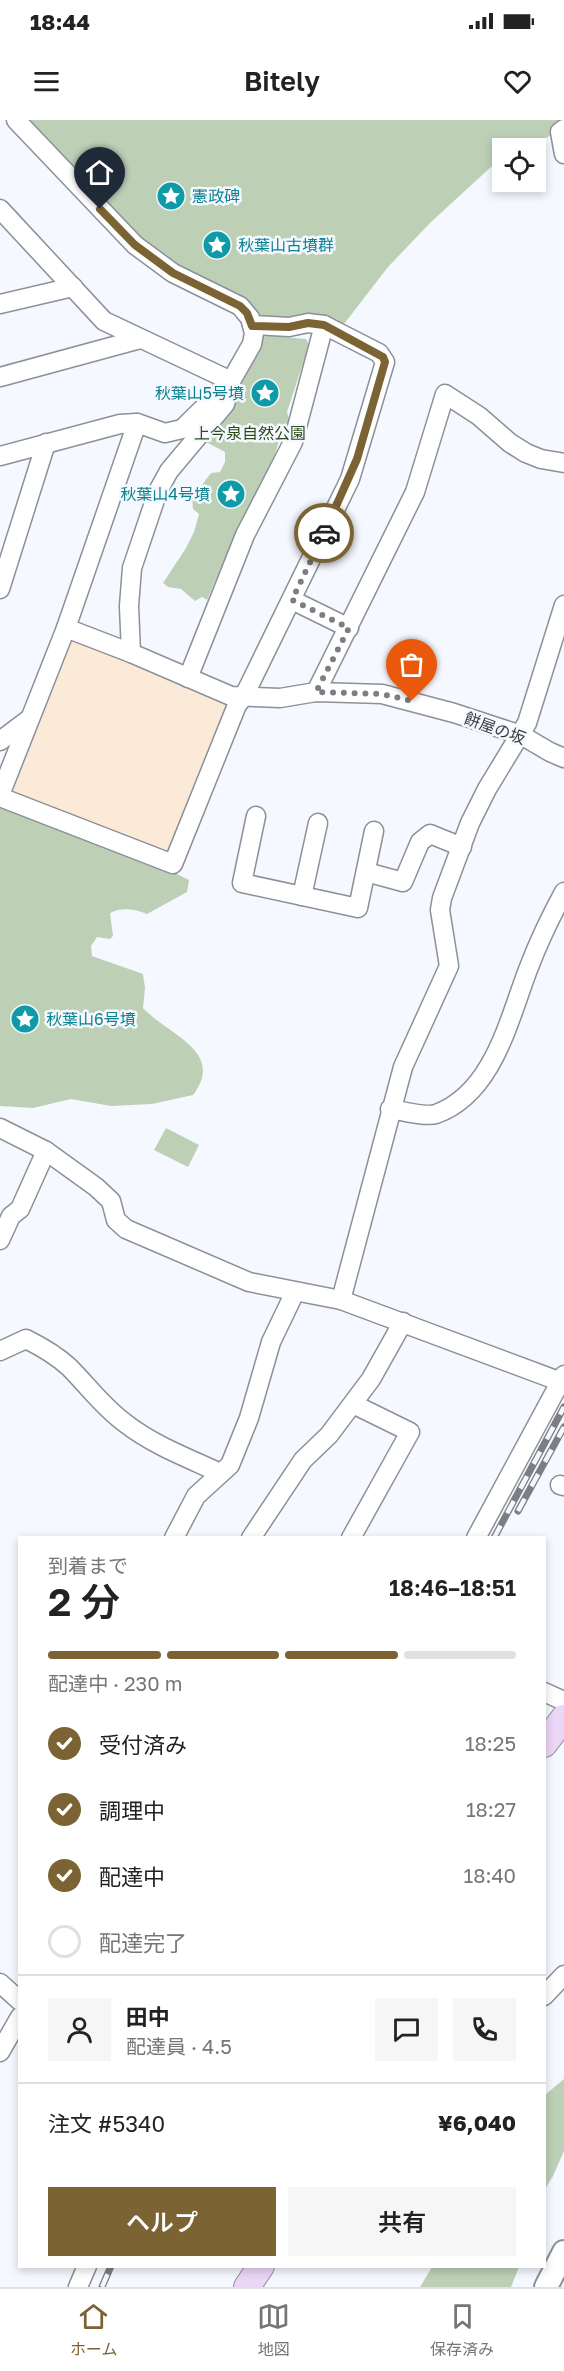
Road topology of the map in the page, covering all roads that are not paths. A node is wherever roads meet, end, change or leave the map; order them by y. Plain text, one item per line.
1 (16, 120) edge
2 (564, 129) edge
3 (564, 154) edge
4 (0, 209) edge
5 (8, 230) edge
6 (74, 287) junction
7 (0, 304) edge
8 (324, 325) junction
9 (252, 326) junction
10 (140, 339) junction
11 (0, 377) edge
12 (231, 381) junction
13 (137, 423) junction
14 (46, 443) junction
15 (0, 456) edge
16 (564, 463) edge
17 (0, 589) edge
18 (292, 600) junction
19 (564, 606) edge
20 (66, 628) junction
21 (349, 628) junction
22 (131, 652) junction
23 (188, 678) junction
24 (316, 692) junction
25 (244, 696) junction
26 (28, 720) junction
27 (521, 735) junction
28 (0, 741) edge
29 (563, 754) edge
30 (0, 796) edge
31 (256, 816) dead end
32 (318, 823) dead end
33 (374, 831) dead end
34 (462, 847) junction
35 (366, 872) junction
36 (564, 892) edge
37 (302, 896) junction
38 (390, 1110) junction
39 (0, 1128) edge
40 (46, 1151) junction
41 (0, 1240) edge
42 (295, 1292) junction
43 (341, 1300) junction
44 (403, 1322) junction
45 (0, 1351) edge
46 (563, 1380) edge
47 (352, 1404) junction
48 (220, 1473) junction
49 (175, 1536) edge
50 (252, 1536) edge
51 (352, 1536) edge
52 (478, 1536) edge
53 (546, 1693) edge
54 (564, 1701) edge
55 (564, 1718) edge
56 (546, 1741) edge
57 (564, 1975) edge
58 (0, 1983) edge
59 (546, 1994) edge
60 (18, 1999) edge
61 (18, 2020) edge
62 (0, 2052) edge
63 (564, 2252) edge
64 (86, 2268) edge
65 (260, 2268) edge
66 (78, 2287) edge
67 (247, 2287) edge
68 (546, 2287) edge

1 - 9 street
2 - 3 street
4 - 5 street
5 - 6 street
6 - 7 street
6 - 10 street
8 - 9 street
8 - 18 street
8 - 23 street
9 - 12 street
10 - 11 street
10 - 12 street
12 - 13 street
12 - 22 street
13 - 14 street
13 - 20 street
14 - 15 street
14 - 17 street
16 - 21 street
18 - 21 street
18 - 25 street
19 - 27 street
20 - 22 street, 餅屋の坂
20 - 26 street
21 - 24 street
22 - 23 street, 餅屋の坂
23 - 25 street, 餅屋の坂
24 - 25 street, 餅屋の坂
24 - 27 street, 餅屋の坂
25 - 30 street
26 - 28 street
26 - 30 street
27 - 29 street, 餅屋の坂
27 - 34 street
31 - 37 street
32 - 37 street
33 - 35 street
34 - 35 street
34 - 38 street
35 - 37 street
36 - 38 street
38 - 43 street
39 - 40 street
40 - 41 street
40 - 42 street
42 - 43 street
42 - 48 street
43 - 44 street
44 - 46 street
44 - 47 street
45 - 48 street
46 - 52 street
47 - 50 street
47 - 51 street
48 - 49 street
53 - 54 street
55 - 56 main road
57 - 59 street
58 - 60 street
61 - 62 street
63 - 68 street
64 - 66 street
65 - 67 main road

